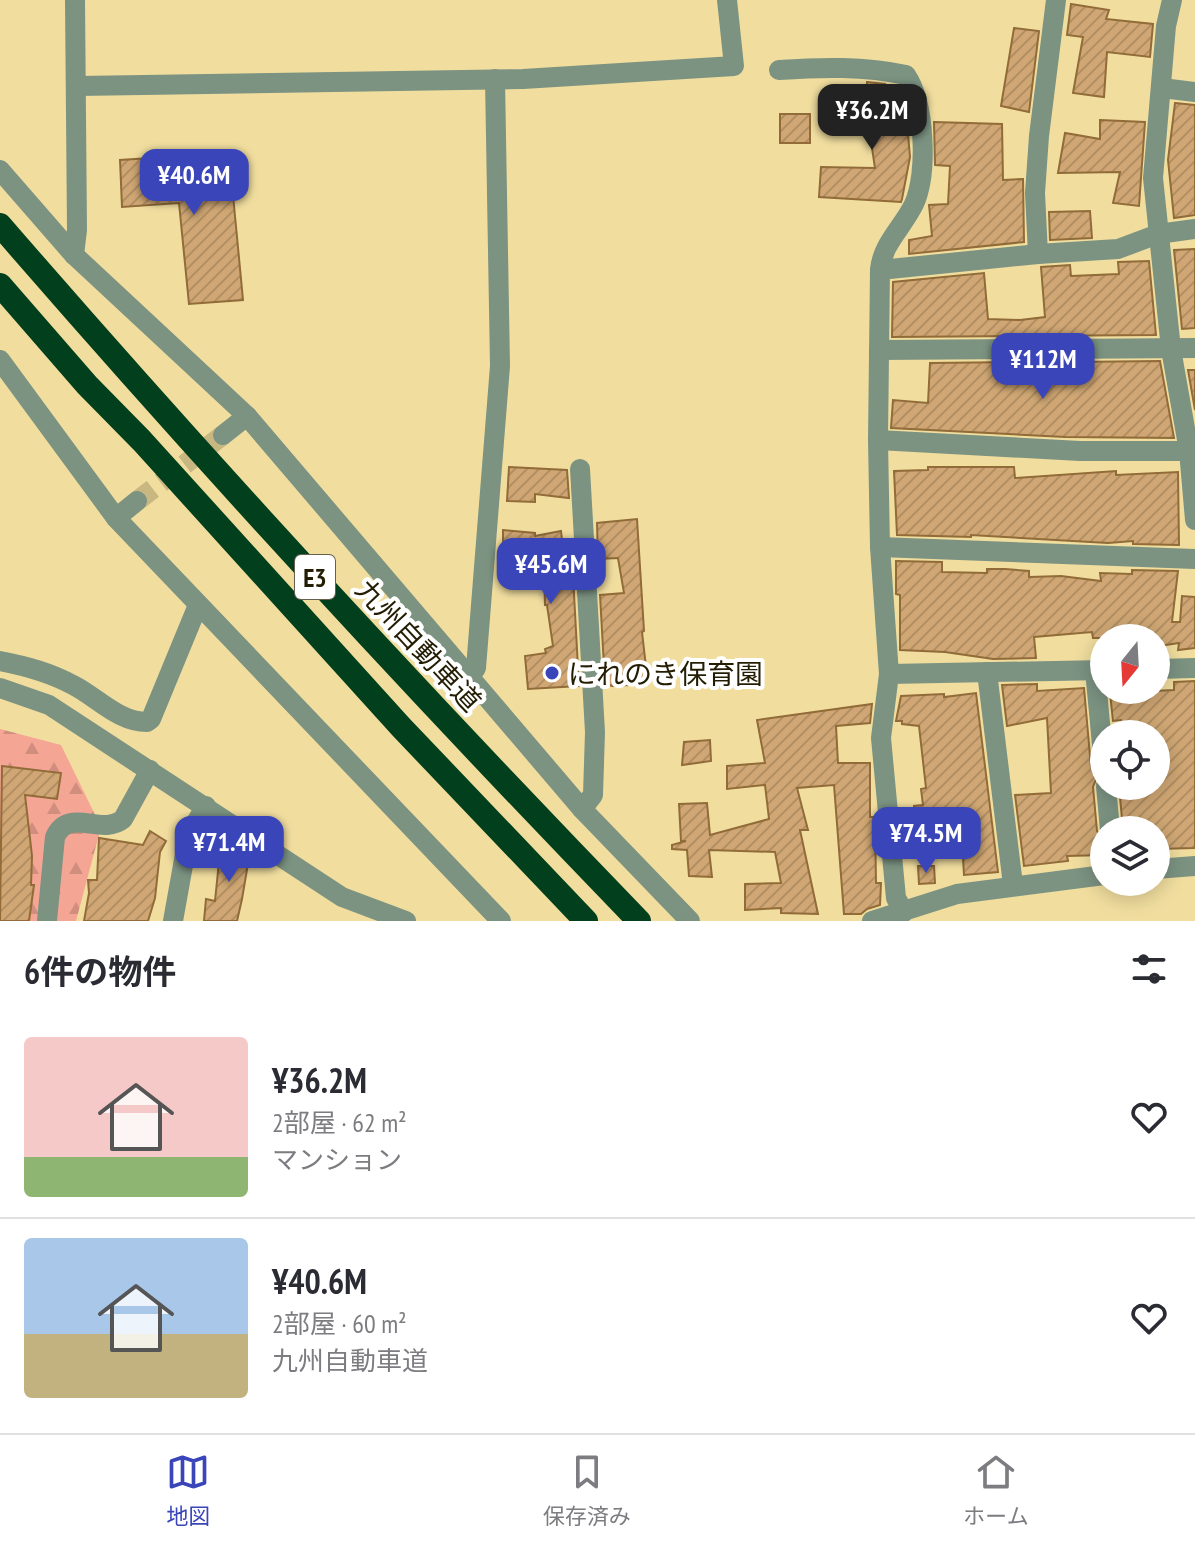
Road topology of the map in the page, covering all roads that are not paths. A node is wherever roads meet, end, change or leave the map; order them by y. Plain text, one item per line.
1 (75, 0) edge
2 (727, 0) edge
3 (1056, 0) edge
4 (1172, 0) edge
5 (779, 70) dead end
6 (495, 79) junction
7 (78, 86) junction
8 (1162, 88) junction
9 (1195, 92) edge
10 (0, 170) edge
11 (0, 225) edge
12 (1195, 229) edge
13 (1158, 234) junction
14 (1038, 254) junction
15 (74, 255) junction
16 (880, 270) junction
17 (0, 285) edge
18 (1195, 348) edge
19 (1171, 349) junction
20 (879, 350) junction
21 (0, 360) edge
22 (247, 416) junction
23 (223, 435) tunnel mouth
24 (878, 440) junction
25 (1192, 451) edge
26 (580, 469) dead end
27 (137, 501) tunnel mouth
28 (116, 518) junction
29 (1195, 520) edge
30 (880, 547) junction
31 (1195, 559) edge
32 (198, 605) junction
33 (0, 661) edge
34 (1195, 668) edge
35 (1170, 669) edge
36 (1090, 670) edge
37 (987, 672) junction
38 (889, 674) junction
39 (470, 677) junction
40 (0, 688) edge
41 (150, 770) junction
42 (206, 806) junction
43 (582, 809) junction
44 (1195, 866) edge
45 (1170, 868) edge
46 (1090, 877) edge
47 (1013, 885) junction
48 (904, 912) junction
49 (492, 919) edge
50 (47, 921) edge
51 (173, 921) edge
52 (406, 921) edge
53 (586, 921) edge
54 (639, 921) edge
55 (690, 921) edge
56 (872, 921) edge

1 - 7 street
2 - 6 street
3 - 14 street
4 - 8 street
5 - 16 street
6 - 7 street
6 - 39 street
7 - 15 street
8 - 9 street
8 - 13 street
10 - 15 street
11 - 54 highway, 九州自動車道 / E3
12 - 13 street
13 - 14 street
13 - 19 street
14 - 16 street
15 - 22 street
16 - 20 street
17 - 53 highway, E3
18 - 19 street
19 - 20 street
19 - 25 street
20 - 24 street
21 - 28 street
22 - 23 street
22 - 39 street
24 - 25 street
24 - 30 street
25 - 29 street
26 - 43 street
27 - 28 street
28 - 32 street
30 - 31 street
30 - 38 street
32 - 33 street
32 - 49 street
34 - 35 street
36 - 37 street
37 - 38 street
37 - 47 street
38 - 48 street
39 - 43 street
40 - 41 street
41 - 42 street
41 - 50 street
42 - 51 street
42 - 52 street
43 - 55 street
44 - 45 street
46 - 47 street
47 - 48 street
48 - 56 street

